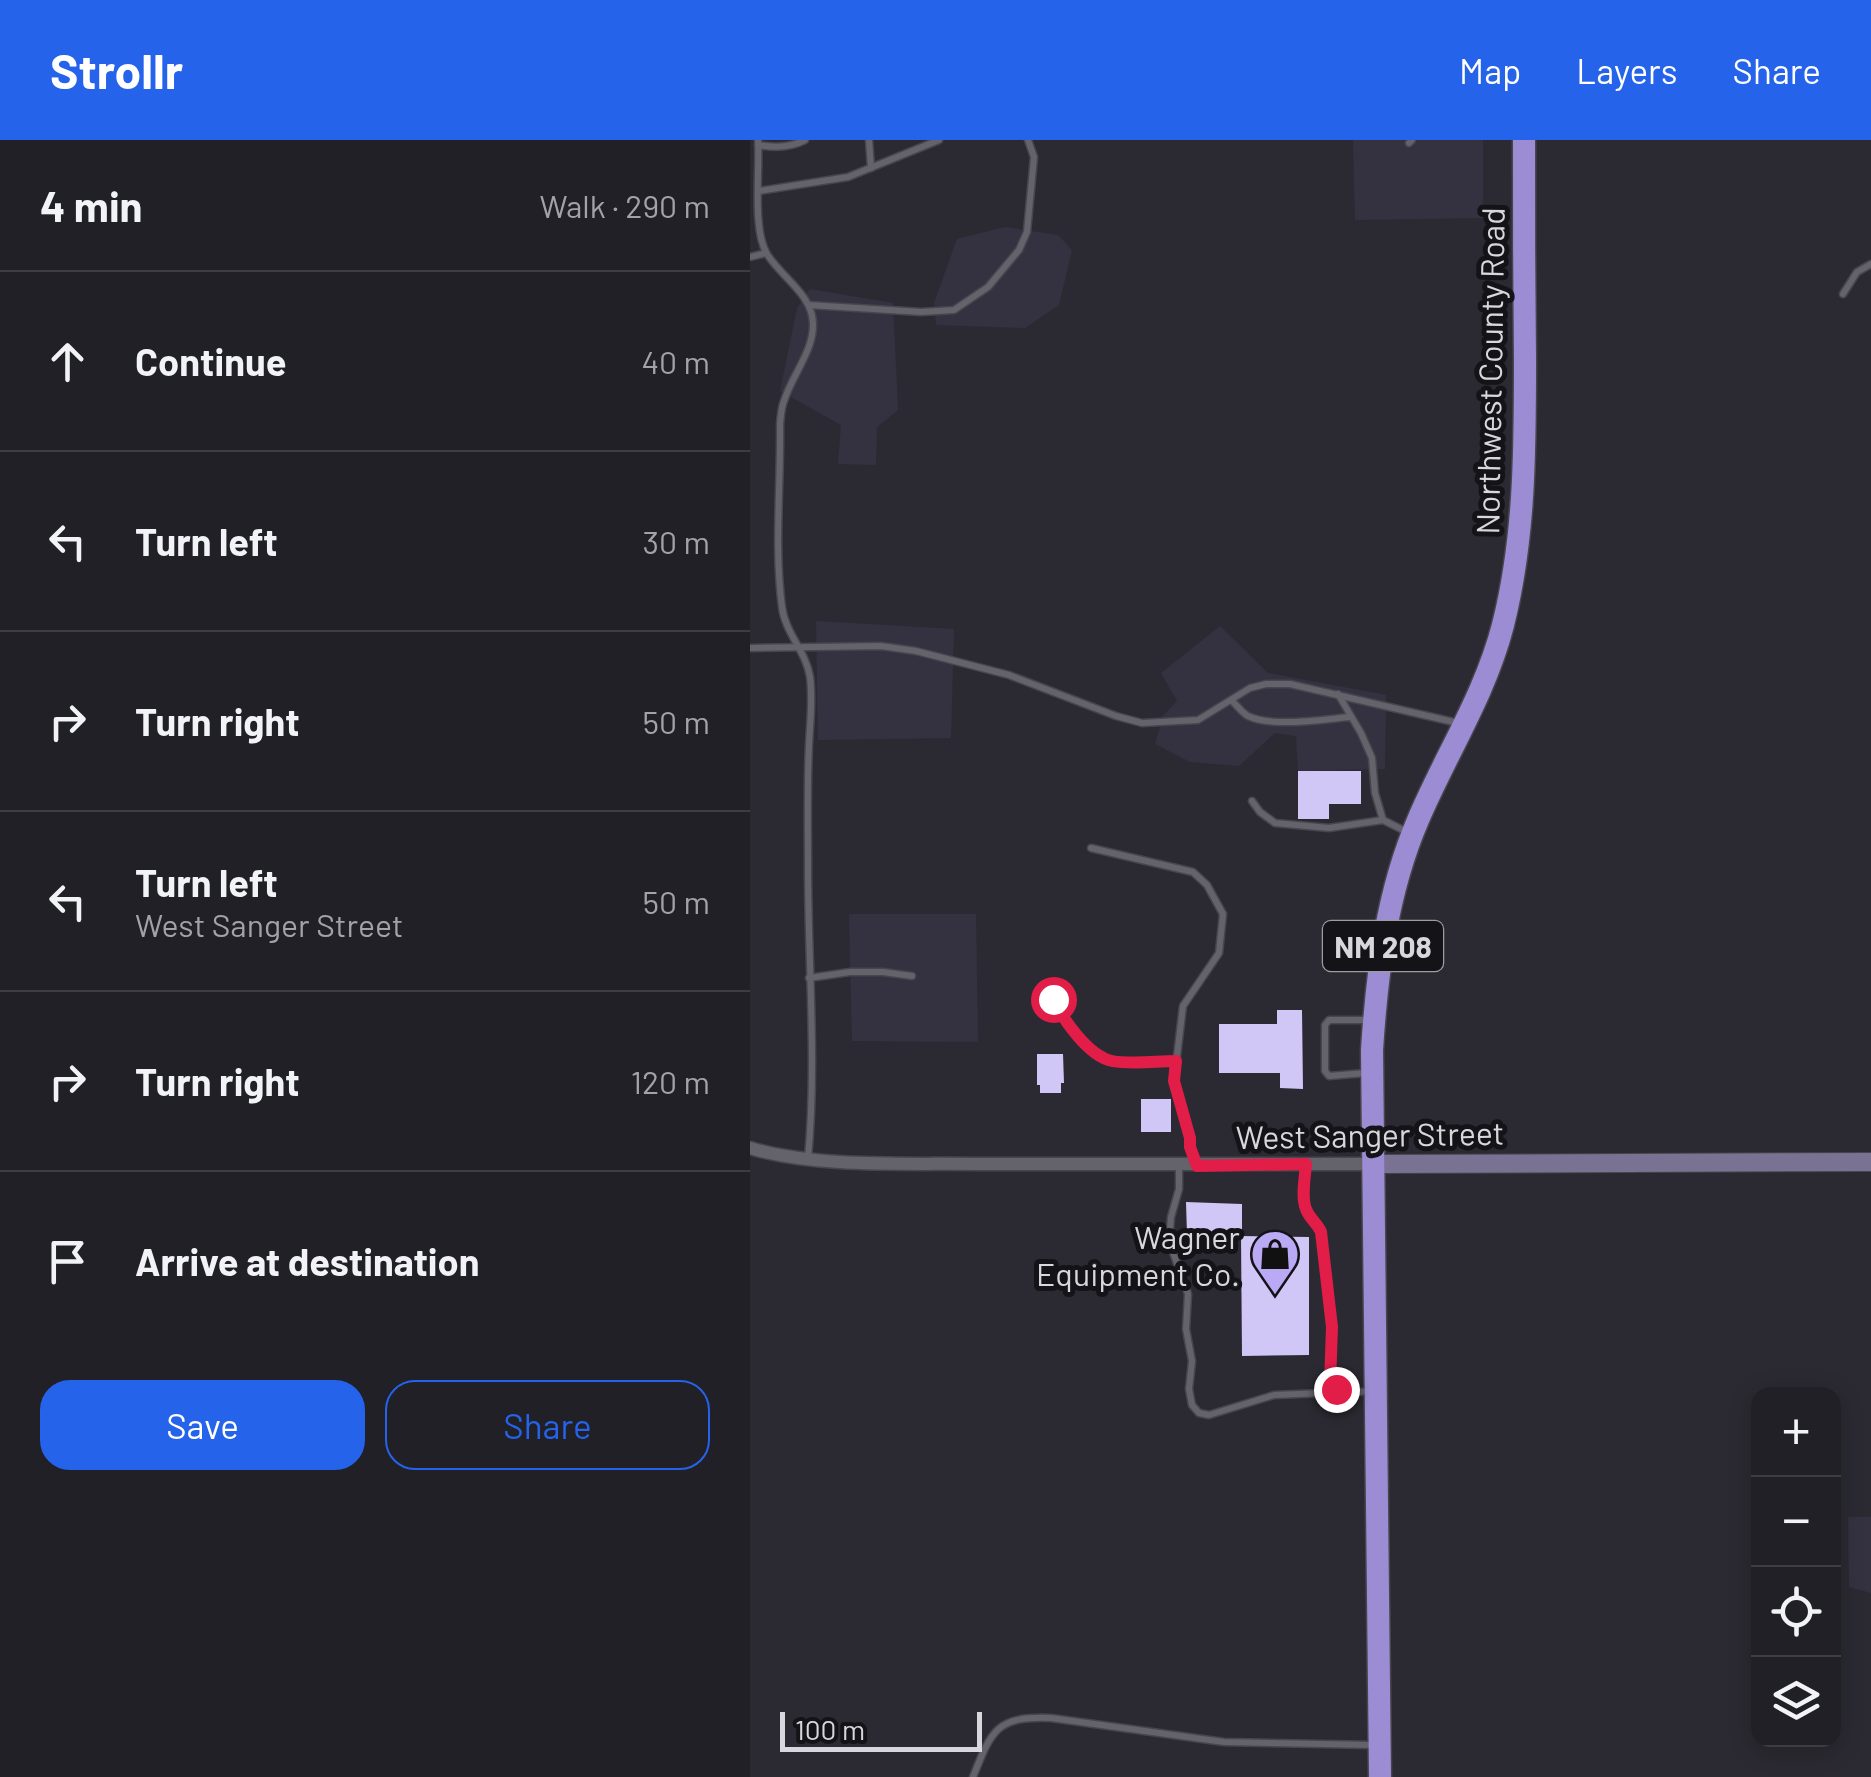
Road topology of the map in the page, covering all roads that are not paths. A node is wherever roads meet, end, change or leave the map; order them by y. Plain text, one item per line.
1 (806, 140) edge
2 (869, 140) edge
3 (940, 140) edge
4 (1028, 140) edge
5 (1524, 140) edge
6 (758, 142) edge
7 (871, 168) junction
8 (758, 191) junction
9 (766, 253) junction
10 (750, 257) edge
11 (1871, 264) edge
12 (1843, 294) dead end
13 (809, 304) junction
14 (750, 648) edge
15 (798, 648) junction
16 (1338, 694) junction
17 (1231, 700) junction
18 (1351, 717) junction
19 (1466, 725) junction
20 (1252, 801) dead end
21 (1383, 820) junction
22 (1412, 835) junction
23 (1091, 848) dead end
24 (912, 976) dead end
25 (809, 978) junction
26 (1053, 999) dead end
27 (1374, 1020) junction
28 (1176, 1061) junction
29 (1372, 1073) junction
30 (751, 1150) edge
31 (808, 1159) junction
32 (1871, 1162) edge
33 (1306, 1164) junction
34 (1374, 1164) junction
35 (1179, 1166) junction
36 (1197, 1166) junction
37 (1336, 1389) junction
38 (1375, 1391) junction
39 (1379, 1745) junction
40 (973, 1777) edge
41 (1380, 1777) edge

1 - 6 lane
2 - 7 lane
3 - 7 lane
4 - 13 lane
5 - 19 highway, Northwest County Road / NM 208
6 - 8 lane
7 - 8 lane
8 - 9 lane
9 - 10 lane
9 - 13 lane
11 - 12 lane
13 - 15 lane
14 - 15 lane
15 - 17 lane
15 - 25 lane
16 - 17 lane
16 - 18 lane
16 - 19 lane
17 - 18 lane
18 - 21 lane
19 - 22 highway, Northwest County Road / NM 208
20 - 21 lane
21 - 22 lane
22 - 27 highway, Northwest County Road / NM 208
23 - 28 lane
24 - 25 lane
25 - 31 lane
26 - 28 lane
27 - 29 highway, Northwest County Road / NM 208
27 - 29 lane
28 - 36 lane
29 - 34 highway, Northwest County Road / NM 208
30 - 31 street, West Sanger Street
31 - 35 street, West Sanger Street
32 - 34 main road, West Sanger Street
33 - 34 street, West Sanger Street
33 - 36 street, West Sanger Street
33 - 37 lane
34 - 38 highway, Northwest County Road / NM 208
35 - 36 street, West Sanger Street
35 - 37 lane
37 - 38 lane
38 - 39 highway, Northwest County Road / NM 208
39 - 40 lane
39 - 41 highway, Northwest County Road / NM 208

